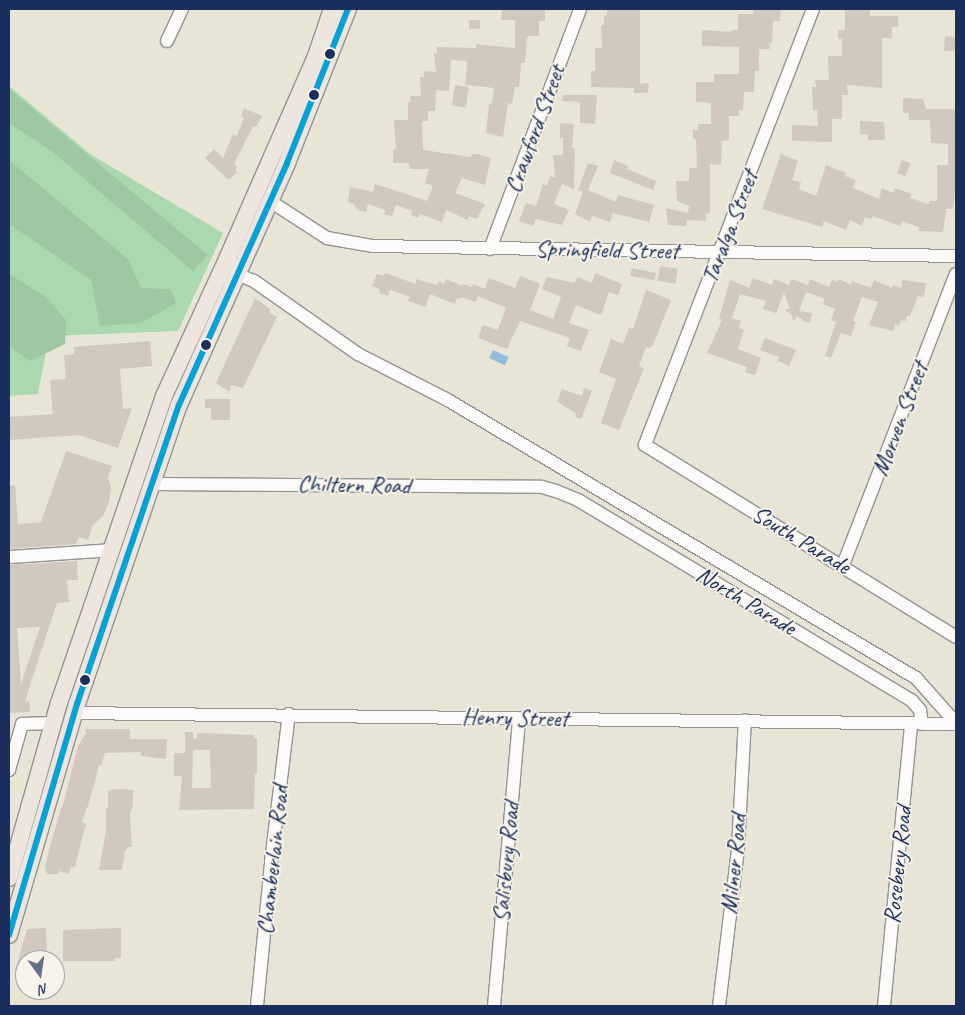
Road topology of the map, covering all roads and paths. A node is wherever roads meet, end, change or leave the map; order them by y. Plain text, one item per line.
1 (182, 9) edge
2 (332, 9) edge
3 (348, 9) edge
4 (580, 9) edge
5 (813, 9) edge
6 (167, 42) dead end
7 (270, 201) junction
8 (490, 249) junction
9 (720, 252) junction
10 (956, 256) edge
11 (241, 269) junction
12 (956, 274) edge
13 (645, 445) joint
14 (152, 484) junction
15 (556, 491) joint
16 (111, 550) junction
17 (9, 557) edge
18 (843, 565) junction
19 (956, 636) edge
20 (74, 713) junction
21 (289, 714) junction
22 (519, 718) junction
23 (745, 720) junction
24 (53, 723) junction
25 (956, 723) edge
26 (916, 724) junction
27 (9, 770) edge
28 (16, 825) edge
29 (43, 825) junction
30 (9, 878) edge
31 (9, 935) edge
32 (257, 1006) edge
33 (494, 1006) edge
34 (718, 1006) edge
35 (884, 1006) edge

1 - 6 street
2 - 16 main road
3 - 7 main road
4 - 8 street, Crawford Street
5 - 9 street, Taralga Street
7 - 8 street, Springfield Street
7 - 11 main road
8 - 9 street, Springfield Street
9 - 10 street, Springfield Street
9 - 13 street, Taralga Street
11 - 14 main road
11 - 25 street
12 - 18 street, Morven Street
13 - 18 street, South Parade
14 - 15 street, Chiltern Road
14 - 20 main road
15 - 26 street, North Parade
16 - 17 street
16 - 24 main road
18 - 19 street, South Parade
20 - 21 street, Henry Street
20 - 29 main road
21 - 22 street, Henry Street
21 - 32 street, Chamberlain Road
22 - 23 street, Henry Street
22 - 33 street, Salisbury Road
23 - 26 street, Henry Street
23 - 34 street, Milner Road
24 - 27 street
24 - 28 main road
25 - 26 street, Henry Street
26 - 35 street, Rosebery Road
28 - 29 main road
28 - 30 main road
29 - 31 main road

